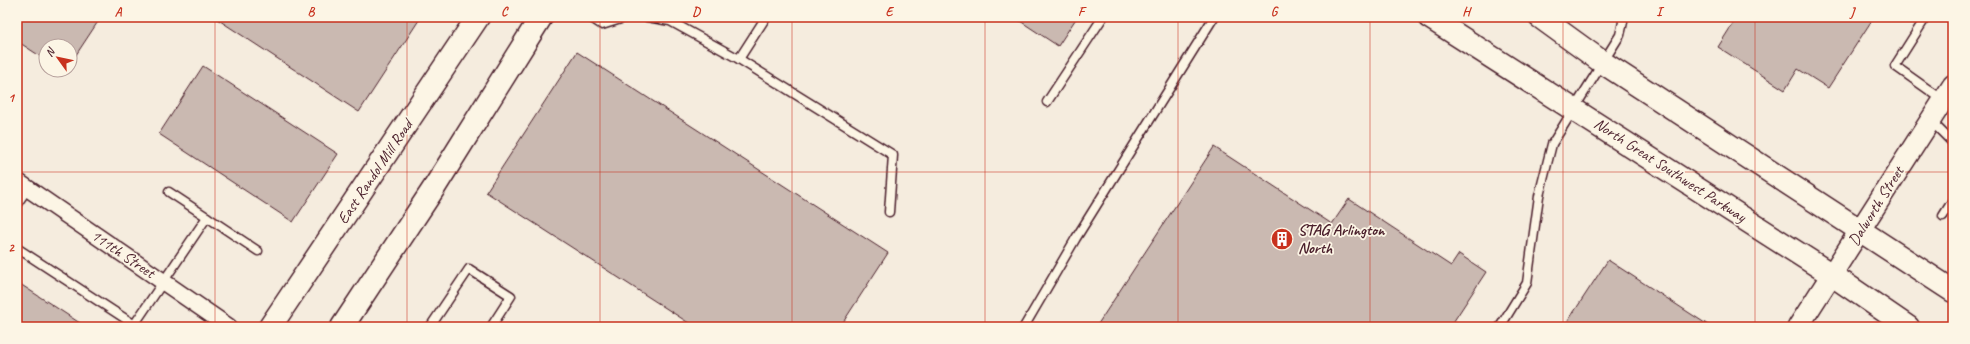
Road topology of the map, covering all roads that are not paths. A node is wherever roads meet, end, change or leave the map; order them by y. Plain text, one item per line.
1 (478, 17) edge
2 (541, 17) edge
3 (590, 17) edge
4 (627, 17) edge
5 (647, 17) edge
6 (766, 17) edge
7 (1103, 17) edge
8 (1214, 17) edge
9 (1430, 17) edge
10 (1540, 17) edge
11 (1622, 17) edge
12 (1926, 17) edge
13 (739, 59) junction
14 (1602, 62) junction
15 (1948, 93) edge
16 (1047, 102) dead end
17 (1572, 108) junction
18 (1930, 120) junction
19 (1953, 142) edge
20 (22, 185) edge
21 (170, 192) dead end
22 (1953, 200) edge
23 (17, 204) edge
24 (889, 212) dead end
25 (1943, 216) dead end
26 (207, 217) junction
27 (1861, 230) junction
28 (17, 248) edge
29 (258, 250) dead end
30 (1832, 275) junction
31 (163, 281) junction
32 (1953, 291) edge
33 (1895, 321) edge
34 (136, 326) edge
35 (230, 327) edge
36 (270, 327) edge
37 (342, 327) edge
38 (430, 327) edge
39 (491, 327) edge
40 (1024, 327) edge
41 (1500, 327) edge
42 (1798, 327) edge

1 - 36 main road, East Randol Mill Road
2 - 37 main road
3 - 4 lane
5 - 13 lane
6 - 13 lane
7 - 16 lane
8 - 40 lane
9 - 17 main road, North Great Southwest Parkway
10 - 14 main road
11 - 14 lane
12 - 15 lane
13 - 24 lane
14 - 17 lane
14 - 27 main road
15 - 18 street, Dalworth Street
17 - 30 main road, North Great Southwest Parkway
17 - 41 lane
18 - 19 lane
18 - 27 street, Dalworth Street
20 - 23 lane
20 - 31 street, 111th Street
21 - 26 lane
22 - 25 lane
26 - 29 lane
26 - 31 lane
27 - 30 street, Dalworth Street
27 - 32 main road
28 - 34 lane
30 - 33 main road, North Great Southwest Parkway
30 - 42 street, Dalworth Street
31 - 34 lane
31 - 35 street, 111th Street
38 - 39 lane

